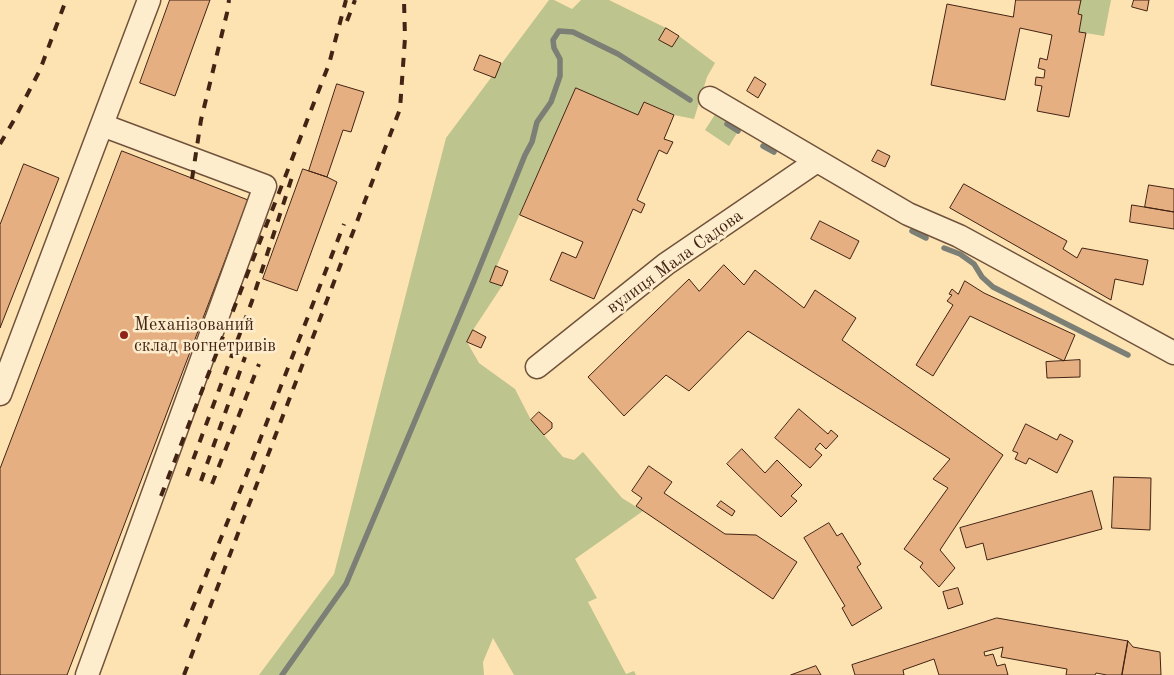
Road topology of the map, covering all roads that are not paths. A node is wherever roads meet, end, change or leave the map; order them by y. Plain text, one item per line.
1 (149, 0) edge
2 (710, 98) dead end
3 (102, 125) junction
4 (817, 161) junction
5 (1174, 353) edge
6 (537, 367) dead end
7 (0, 394) edge
8 (87, 675) edge

1 - 3 street
2 - 4 street
3 - 7 street
3 - 8 street
4 - 5 street
4 - 6 street, вулиця Мала Садова

